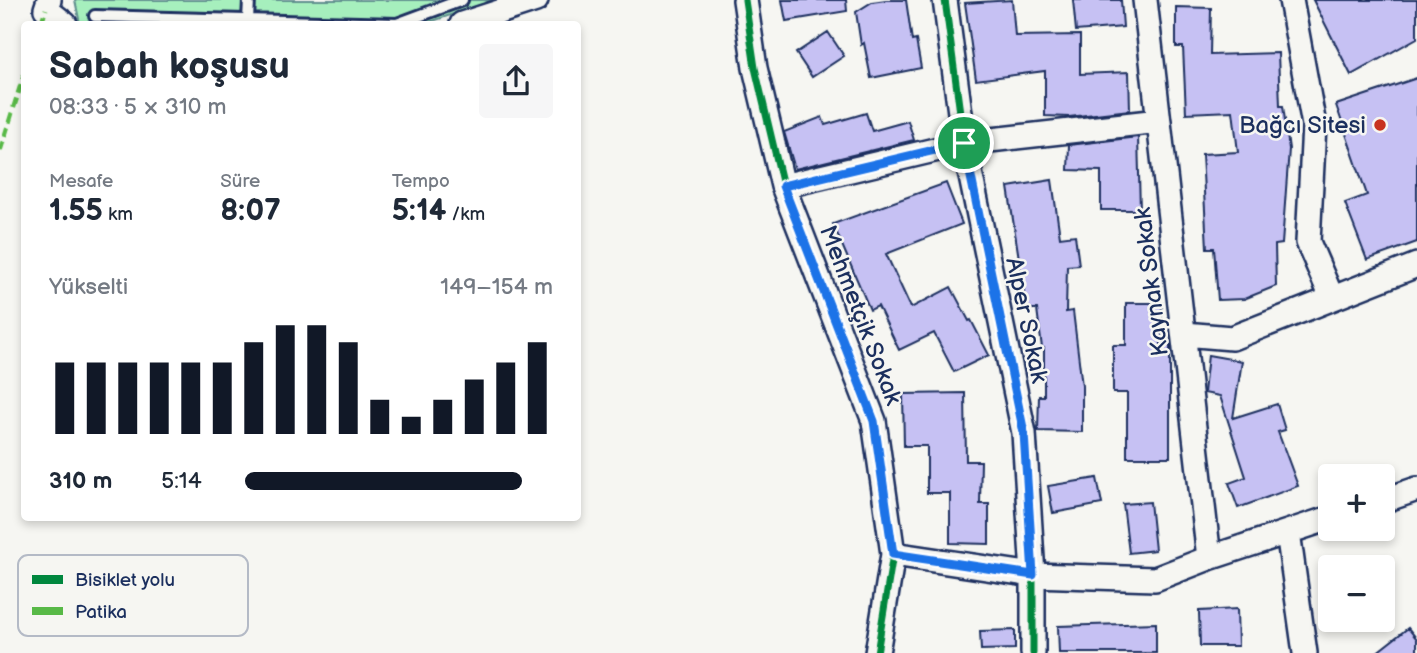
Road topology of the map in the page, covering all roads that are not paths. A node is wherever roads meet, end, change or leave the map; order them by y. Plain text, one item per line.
1 (49, 0) edge
2 (250, 0) edge
3 (462, 0) edge
4 (536, 0) edge
5 (745, 0) edge
6 (945, 0) edge
7 (1144, 0) edge
8 (1291, 0) edge
9 (94, 16) dead end
10 (248, 20) junction
11 (61, 21) edge
12 (285, 21) edge
13 (405, 21) edge
14 (471, 21) edge
15 (1159, 121) junction
16 (964, 143) junction
17 (783, 186) junction
18 (1417, 265) edge
19 (1332, 298) junction
20 (1184, 334) junction
21 (1417, 489) edge
22 (1395, 496) edge
23 (1318, 522) edge
24 (1288, 532) junction
25 (893, 554) junction
26 (1209, 558) junction
27 (1033, 575) junction
28 (877, 653) edge
29 (1033, 653) edge
30 (1306, 653) edge

1 - 11 street
2 - 10 lane
3 - 13 lane
4 - 14 street
5 - 17 street, Mehmetçik Sokak
6 - 16 street, Alper Sokak
7 - 15 street, Kaynak Sokak
8 - 19 street
9 - 10 lane
10 - 12 lane
15 - 16 street
15 - 20 street, Kaynak Sokak
16 - 17 street
16 - 27 street, Alper Sokak
17 - 25 street, Mehmetçik Sokak
18 - 19 street
19 - 20 street
20 - 26 street, Kaynak Sokak
21 - 22 street
23 - 24 street
24 - 26 street
24 - 30 street
25 - 27 street
25 - 28 street, Mehmetçik Sokak
26 - 27 street
27 - 29 street, Alper Sokak

